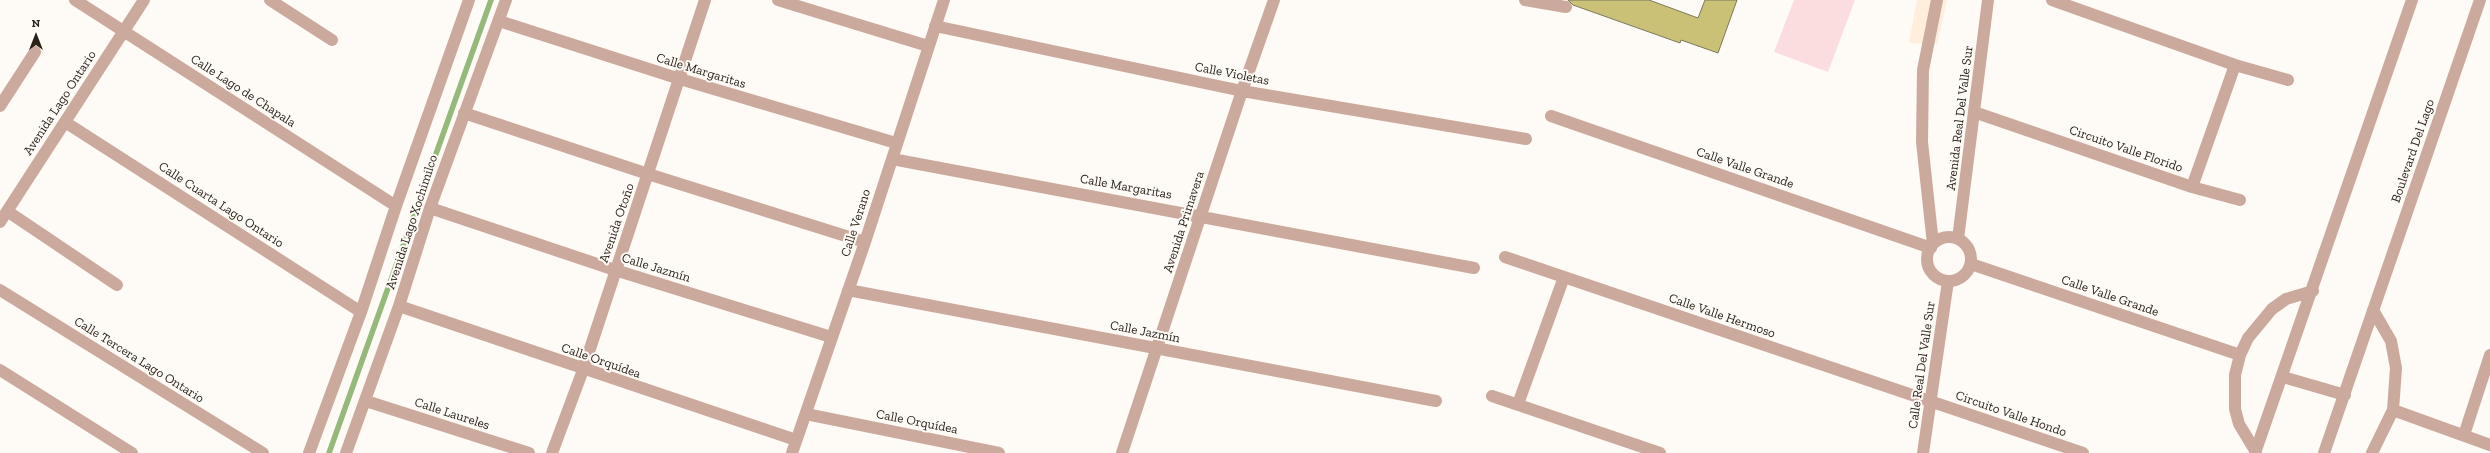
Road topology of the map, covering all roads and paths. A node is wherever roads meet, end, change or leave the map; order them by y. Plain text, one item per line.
1 (75, 0) edge
2 (144, 0) edge
3 (270, 0) edge
4 (469, 0) edge
5 (506, 0) edge
6 (704, 0) edge
7 (778, 0) edge
8 (944, 0) edge
9 (1274, 0) edge
10 (1525, 0) edge
11 (1937, 0) edge
12 (1988, 0) edge
13 (2052, 0) edge
14 (2412, 0) edge
15 (2480, 0) edge
16 (1566, 7) dead end
17 (499, 21) junction
18 (935, 26) junction
19 (124, 31) junction
20 (332, 40) dead end
21 (928, 46) junction
22 (35, 52) dead end
23 (2235, 65) junction
24 (680, 80) junction
25 (2288, 80) dead end
26 (1242, 91) junction
27 (0, 106) edge
28 (1974, 112) junction
29 (464, 113) junction
30 (1551, 116) dead end
31 (65, 122) junction
32 (1526, 139) dead end
33 (896, 143) junction
34 (892, 159) junction
35 (648, 174) junction
36 (2192, 187) junction
37 (2240, 200) dead end
38 (396, 206) junction
39 (430, 208) junction
40 (6, 211) junction
41 (1201, 215) junction
42 (0, 222) edge
43 (1958, 239) junction
44 (864, 242) junction
45 (1932, 246) junction
46 (1505, 257) dead end
47 (1971, 264) junction
48 (1474, 268) dead end
49 (615, 270) junction
50 (1564, 277) junction
51 (1948, 281) junction
52 (117, 285) dead end
53 (0, 290) edge
54 (848, 290) junction
55 (2313, 291) junction
56 (399, 306) junction
57 (2373, 310) junction
58 (361, 312) junction
59 (831, 336) junction
60 (1157, 348) junction
61 (2240, 355) junction
62 (2490, 355) edge
63 (0, 370) edge
64 (583, 370) junction
65 (2283, 377) junction
66 (2345, 395) junction
67 (1492, 396) dead end
68 (366, 401) junction
69 (1436, 401) dead end
70 (1930, 401) junction
71 (1518, 404) junction
72 (2393, 410) junction
73 (806, 414) junction
74 (2464, 435) junction
75 (796, 440) junction
76 (2490, 445) edge
77 (132, 453) edge
78 (263, 453) edge
79 (310, 453) edge
80 (346, 453) edge
81 (529, 453) edge
82 (552, 453) edge
83 (792, 453) edge
84 (999, 453) edge
85 (1122, 453) edge
86 (1660, 453) edge
87 (1923, 453) edge
88 (2083, 453) edge
89 (2255, 453) edge
90 (2324, 453) edge
91 (2372, 453) edge

1 - 19 street, Calle Lago de Chapala
2 - 19 street, Avenida Lago Ontario
3 - 20 street
4 - 38 street, Avenida Lago Xochimilco
5 - 17 street, Avenida Lago Xochimilco
6 - 24 street, Avenida Otoño
7 - 21 street
8 - 18 street, Calle Verano
9 - 26 street, Avenida Primavera
10 - 16 street
11 - 45 street, Avenida Real Del Valle Sur
12 - 28 street, Avenida Real Del Valle Sur
13 - 23 street
14 - 55 street
15 - 57 street, Boulevard Del Lago
17 - 24 street, Calle Margaritas
17 - 29 street, Avenida Lago Xochimilco
18 - 21 street, Calle Verano
18 - 26 street, Calle Violetas
19 - 31 street, Avenida Lago Ontario
19 - 38 street, Calle Lago de Chapala
21 - 33 street, Calle Verano
22 - 27 street
23 - 25 street
23 - 36 street, Circuito Valle Florido
24 - 33 street, Calle Margaritas
24 - 35 street, Avenida Otoño
26 - 32 street, Calle Violetas
26 - 41 street, Avenida Primavera
28 - 36 street, Circuito Valle Florido
28 - 43 street, Avenida Real Del Valle Sur
29 - 35 street
29 - 39 street, Avenida Lago Xochimilco
30 - 45 street, Calle Valle Grande
31 - 40 street, Avenida Lago Ontario
31 - 58 street, Calle Cuarta Lago Ontario
33 - 34 street, Calle Verano
34 - 41 street, Calle Margaritas
34 - 44 street, Calle Verano
35 - 44 street
35 - 49 street, Avenida Otoño
36 - 37 street
38 - 58 street, Avenida Lago Xochimilco
39 - 49 street, Calle Jazmín
39 - 56 street, Avenida Lago Xochimilco
40 - 42 street, Avenida Lago Ontario
40 - 52 street
41 - 48 street, Calle Margaritas
41 - 60 street, Avenida Primavera
43 - 45 street
43 - 47 street
44 - 54 street, Calle Verano
45 - 51 street
46 - 50 street, Calle Valle Hermoso
47 - 51 street
47 - 61 street, Calle Valle Grande
49 - 59 street, Calle Jazmín
49 - 64 street, Avenida Otoño
50 - 70 street, Calle Valle Hermoso
50 - 71 street
51 - 70 street, Calle Real Del Valle Sur
53 - 78 street, Calle Tercera Lago Ontario
54 - 59 street, Calle Verano
54 - 60 street, Calle Jazmín
55 - 61 street
55 - 65 street
56 - 64 street, Calle Orquídea
56 - 68 street, Avenida Lago Xochimilco
57 - 66 street, Boulevard Del Lago
57 - 72 street
58 - 79 street, Avenida Lago Xochimilco
59 - 73 street, Calle Verano
60 - 69 street, Calle Jazmín
60 - 85 street, Avenida Primavera
61 - 89 street
62 - 74 street
63 - 77 street
64 - 75 street, Calle Orquídea
64 - 82 street, Avenida Otoño
65 - 66 street
65 - 89 street
66 - 90 street, Boulevard Del Lago
67 - 71 street
68 - 80 street, Avenida Lago Xochimilco
68 - 81 street, Calle Laureles
70 - 87 street, Calle Real Del Valle Sur
70 - 88 street, Circuito Valle Hondo
71 - 86 street
72 - 74 street
72 - 91 street
73 - 75 street, Calle Verano
73 - 84 street, Calle Orquídea
74 - 76 street
75 - 83 street, Calle Verano

